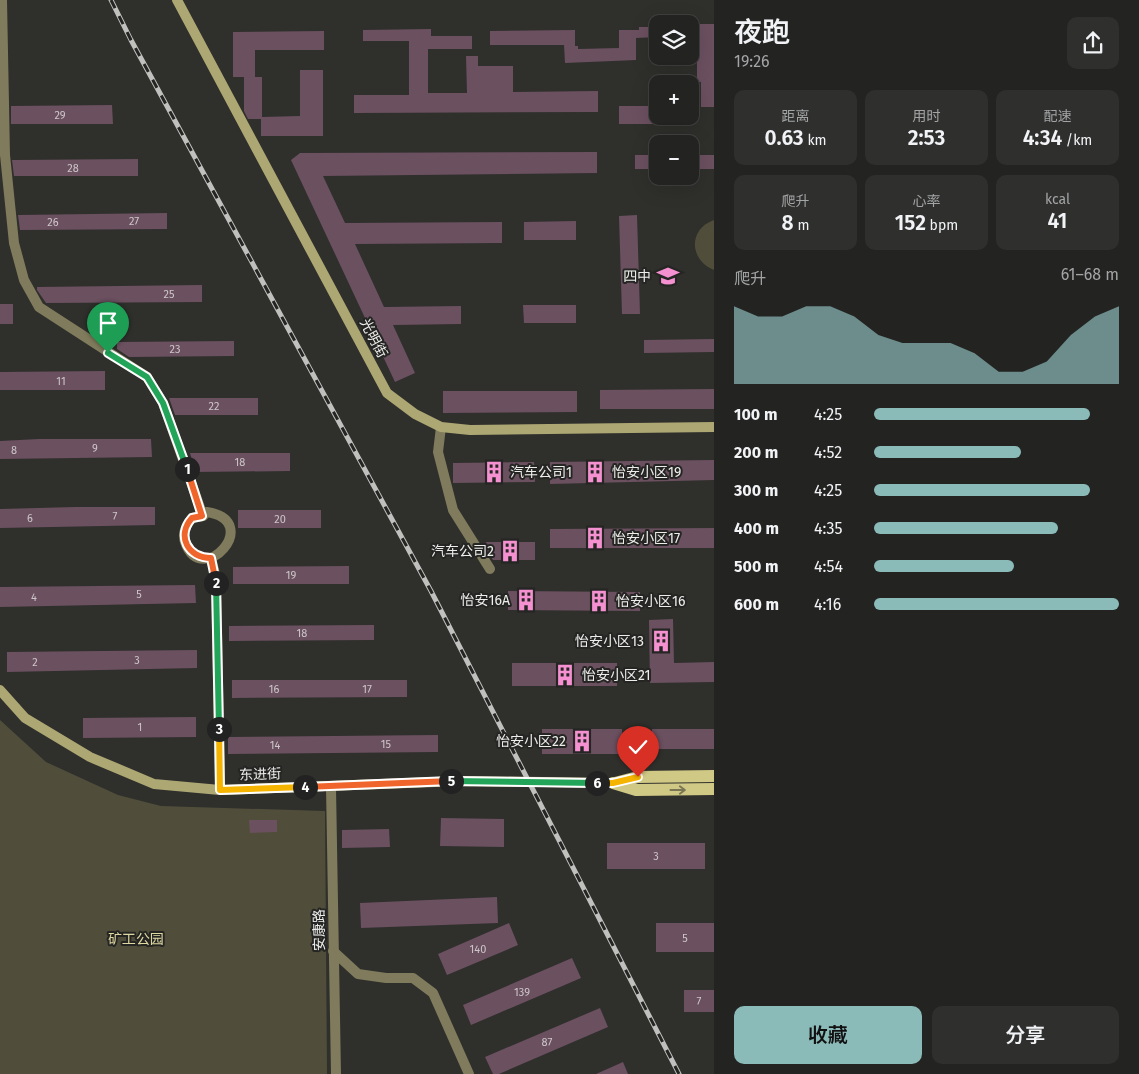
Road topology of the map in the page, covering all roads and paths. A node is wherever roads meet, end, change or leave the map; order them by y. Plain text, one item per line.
1 (2, 0) edge
2 (177, 0) edge
3 (441, 427) junction
4 (714, 427) edge
5 (202, 516) junction
6 (211, 558) junction
7 (490, 569) dead end
8 (0, 690) edge
9 (714, 776) edge
10 (613, 783) junction
11 (331, 786) junction
12 (220, 790) junction
13 (714, 790) edge
14 (333, 951) junction
15 (336, 1074) edge
16 (469, 1074) edge

1 - 5 street
2 - 3 main road, 光明街
3 - 4 main road, 光明街
3 - 7 street
5 - 6 street
5 - 6 street
6 - 12 street
8 - 12 main road, 东进街
9 - 10 main road
10 - 11 main road, 东进街
10 -> 13 main road
11 - 12 main road, 东进街
11 - 14 street, 安康路
14 - 15 street, 安康路
14 - 16 street

